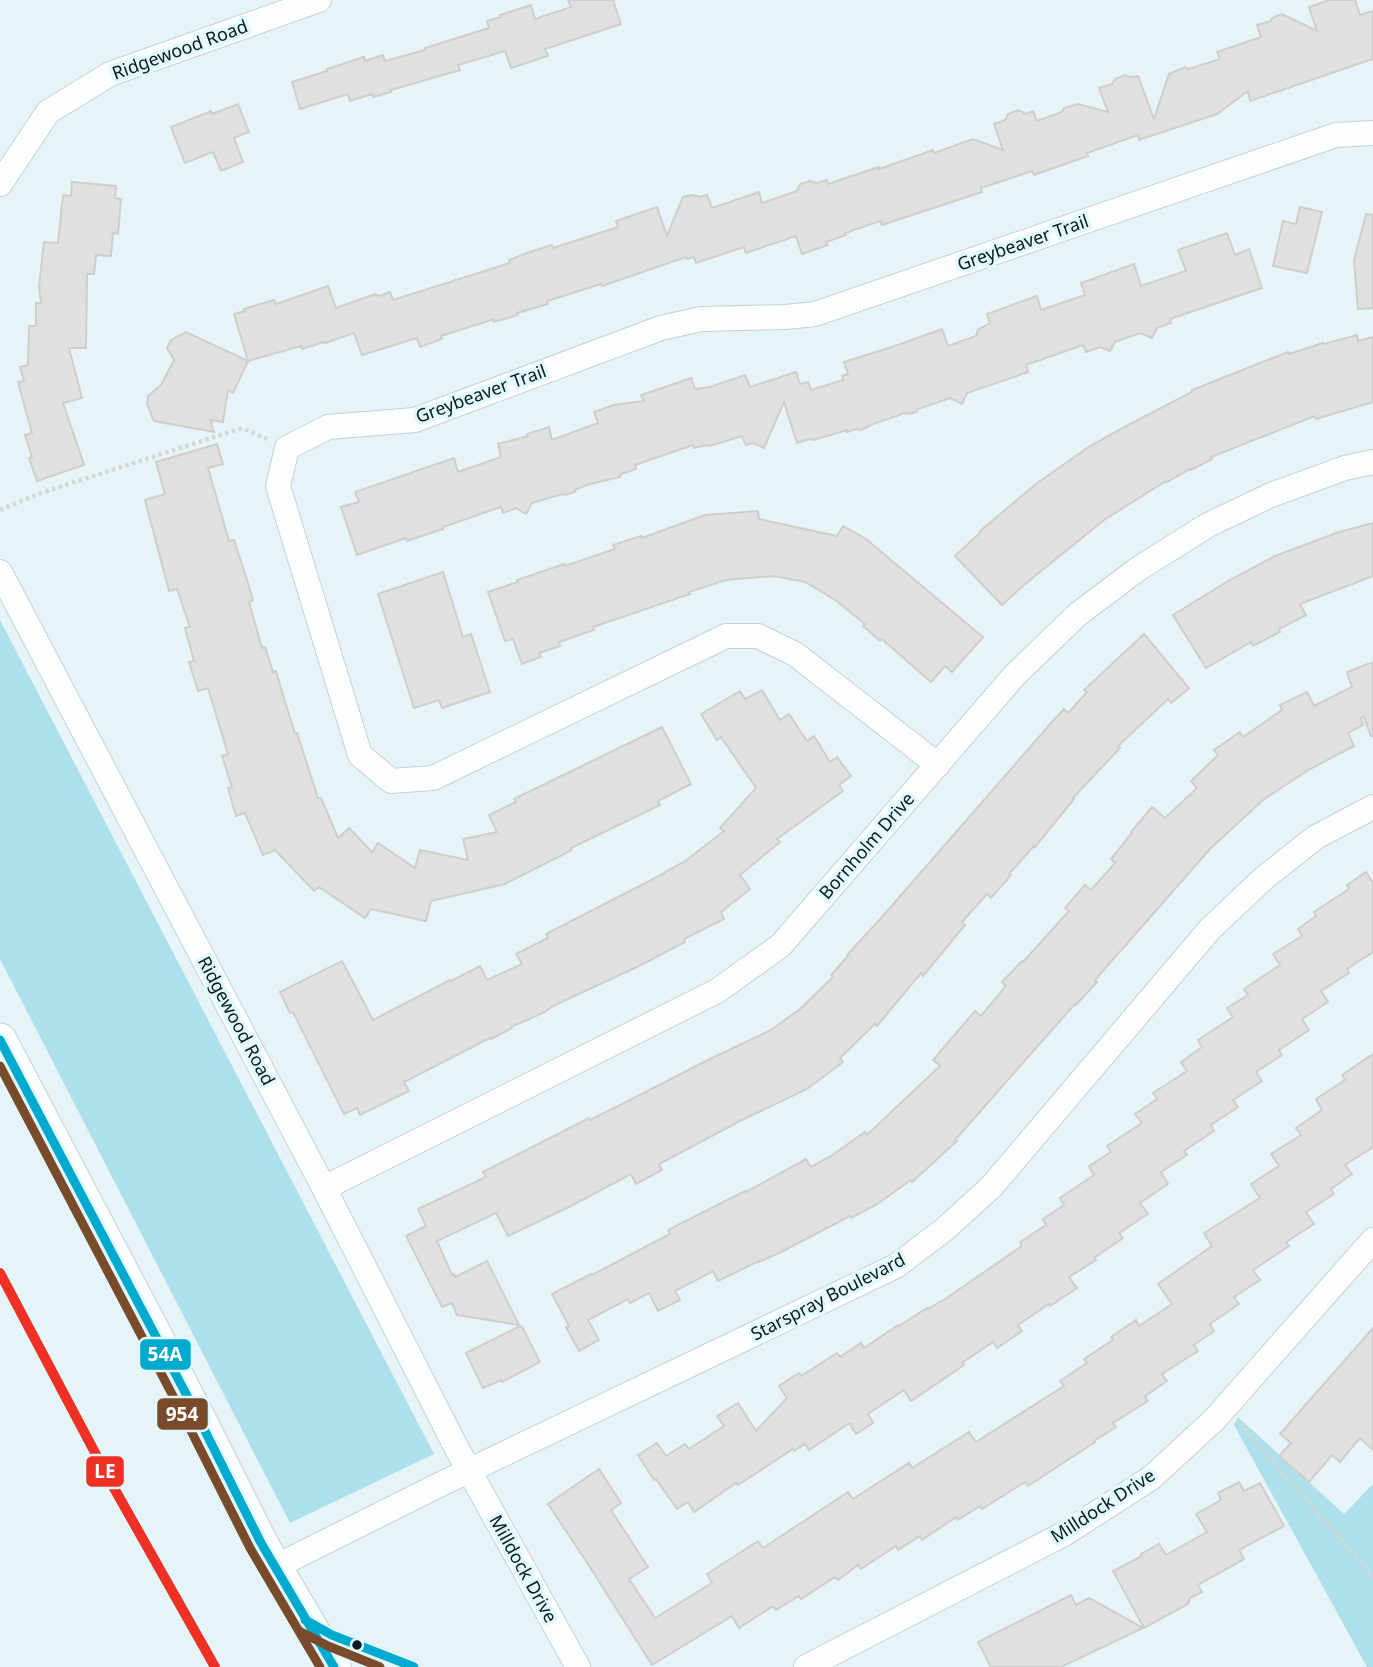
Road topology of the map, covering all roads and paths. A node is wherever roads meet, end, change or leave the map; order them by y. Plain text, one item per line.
1 (319, 0) edge
2 (1373, 133) edge
3 (0, 184) edge
4 (287, 448) junction
5 (1373, 462) edge
6 (0, 510) edge
7 (0, 572) edge
8 (938, 765) junction
9 (1373, 807) edge
10 (0, 1040) edge
11 (324, 1188) junction
12 (1373, 1240) edge
13 (1226, 1407) junction
14 (469, 1470) junction
15 (275, 1567) junction
16 (1373, 1577) edge
17 (305, 1620) junction
18 (334, 1667) edge
19 (414, 1667) edge
20 (578, 1667) edge
21 (806, 1667) edge

1 - 3 street, Ridgewood Road
2 - 4 street, Greybeaver Trail
4 - 6 path
4 - 8 street
5 - 8 street, Bornholm Drive
7 - 11 street, Ridgewood Road
8 - 11 street, Bornholm Drive
9 - 14 street, Starspray Boulevard
10 - 15 street
11 - 14 street, Ridgewood Road
12 - 13 street, Milldock Drive
13 - 16 path
13 - 21 street, Milldock Drive
14 - 15 street, Starspray Boulevard
14 - 20 street, Milldock Drive
15 - 17 street
17 - 18 street
17 - 19 lane

